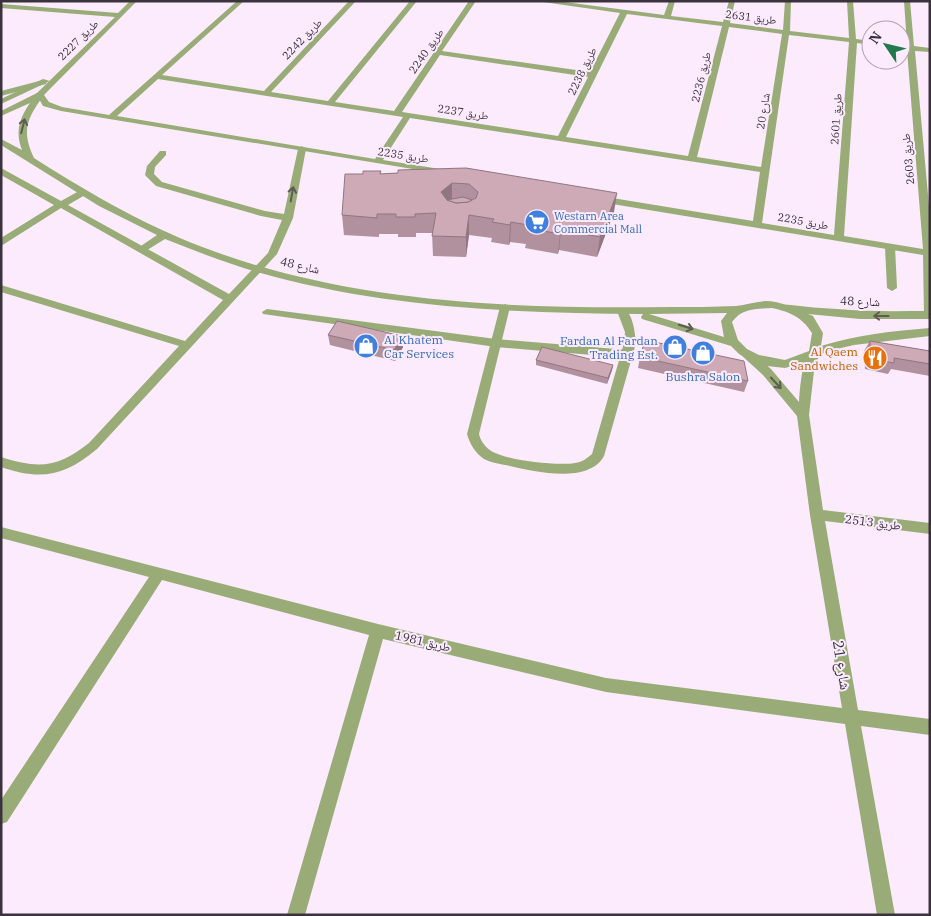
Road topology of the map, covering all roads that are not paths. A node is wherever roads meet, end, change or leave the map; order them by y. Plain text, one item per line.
1 (134, 1) edge
2 (242, 1) edge
3 (353, 1) edge
4 (414, 1) edge
5 (473, 1) edge
6 (542, 1) edge
7 (614, 1) edge
8 (672, 1) edge
9 (732, 1) edge
10 (788, 1) edge
11 (850, 1) edge
12 (907, 1) edge
13 (1, 6) edge
14 (610, 11) junction
15 (624, 13) junction
16 (120, 14) junction
17 (666, 18) junction
18 (726, 26) junction
19 (786, 33) junction
20 (853, 42) junction
21 (861, 43) edge
22 (912, 48) junction
23 (930, 50) edge
24 (438, 52) junction
25 (60, 75) junction
26 (592, 75) junction
27 (158, 77) junction
28 (43, 82) junction
29 (267, 92) junction
30 (1, 94) edge
31 (40, 95) junction
32 (1, 102) edge
33 (331, 102) junction
34 (397, 113) junction
35 (1, 114) edge
36 (408, 114) junction
37 (111, 117) junction
38 (562, 139) junction
39 (1, 141) edge
40 (302, 149) junction
41 (163, 153) dead end
42 (692, 158) junction
43 (30, 159) junction
44 (377, 162) junction
45 (766, 170) junction
46 (1, 171) edge
47 (445, 173) edge
48 (82, 192) junction
49 (591, 197) edge
50 (59, 205) junction
51 (288, 218) junction
52 (757, 224) junction
53 (164, 235) junction
54 (839, 239) junction
55 (1, 243) edge
56 (890, 247) junction
57 (141, 250) junction
58 (929, 254) edge
59 (259, 269) junction
60 (1, 288) edge
61 (892, 288) dead end
62 (929, 295) edge
63 (230, 300) junction
64 (505, 307) junction
65 (737, 309) junction
66 (790, 309) junction
67 (622, 311) junction
68 (267, 312) dead end
69 (929, 315) edge
70 (930, 332) edge
71 (496, 342) junction
72 (733, 343) junction
73 (187, 345) junction
74 (814, 352) junction
75 (628, 354) junction
76 (746, 354) junction
77 (803, 415) junction
78 (6, 464) edge
79 (817, 515) junction
80 (930, 529) edge
81 (1, 532) edge
82 (158, 574) junction
83 (378, 631) junction
84 (851, 718) junction
85 (930, 727) edge
86 (1, 816) edge
87 (296, 915) edge
88 (886, 915) edge

1 - 16 street, طريق 2227
2 - 27 street
3 - 29 street, طريق 2242
4 - 33 street
5 - 24 street, طريق 2240
6 - 14 street, طريق 2631
7 - 14 street
8 - 17 street
9 - 18 street, طريق 2236
10 - 19 street, شارع 20
11 - 20 street, طريق 2601
12 - 22 street, طريق 2603
13 - 16 street
14 - 15 street, طريق 2631
15 - 17 street, طريق 2631
15 - 26 street, طريق 2238
16 - 25 street, طريق 2227
17 - 18 street, طريق 2631
18 - 19 street, طريق 2631
18 - 42 street, طريق 2236
19 - 20 street, طريق 2631
19 - 45 street, شارع 20
20 - 21 street, طريق 2631
20 - 54 street, طريق 2601
22 - 23 street
22 - 58 street, طريق 2603
24 - 26 street
24 - 34 street, طريق 2240
25 - 28 street, طريق 2227
25 - 31 street, طريق 2227
26 - 38 street, طريق 2238
27 - 29 street, طريق 2237
27 - 37 street
28 - 30 street
28 - 32 street, طريق 2227
29 - 33 street, طريق 2237
31 - 35 street, طريق 2227
31 - 37 street, طريق 2235
43 -> 31 street
33 - 34 street, طريق 2237
34 - 36 street, طريق 2237
36 - 38 street, طريق 2237
36 - 44 street
37 - 40 street, طريق 2235
38 - 42 street, طريق 2237
39 - 43 street, شارع 48
40 - 44 street, طريق 2235
51 -> 40 street
41 - 51 street
42 - 45 street, طريق 2237
43 - 48 street, شارع 48
44 - 47 street, طريق 2235
45 - 52 street, شارع 20
46 - 50 street
48 - 50 street
48 - 53 street, شارع 48
49 - 52 street, طريق 2235
50 - 55 street
50 - 57 street
51 - 59 street
52 - 54 street, طريق 2235
53 - 57 street
53 - 59 street, شارع 48
54 - 56 street, طريق 2235
56 - 58 street, طريق 2235
56 - 61 street
57 - 63 street
58 - 62 street, طريق 2603
59 - 63 street
59 - 64 street, شارع 48
60 - 73 street
62 - 69 street, طريق 2603
63 - 73 street
64 - 67 street, شارع 48
64 - 71 street
65 - 66 street
65 - 67 street, شارع 48
65 - 72 street
69 -> 66 street, شارع 48
66 - 74 street
67 -> 72 street, شارع 48
67 - 75 street
68 - 71 street
70 - 74 street
71 - 75 street
71 - 75 street
72 - 76 street
73 - 78 street
74 - 76 street
74 - 77 street, شارع 21
76 -> 77 street
77 - 79 street, شارع 21
79 - 80 street, طريق 2513
79 - 84 street, شارع 21
81 - 82 street, طريق 1981
82 - 83 street, طريق 1981
82 - 86 street
83 - 84 street, طريق 1981
83 - 87 street
84 - 85 street, طريق 1981
84 - 88 street, شارع 21

